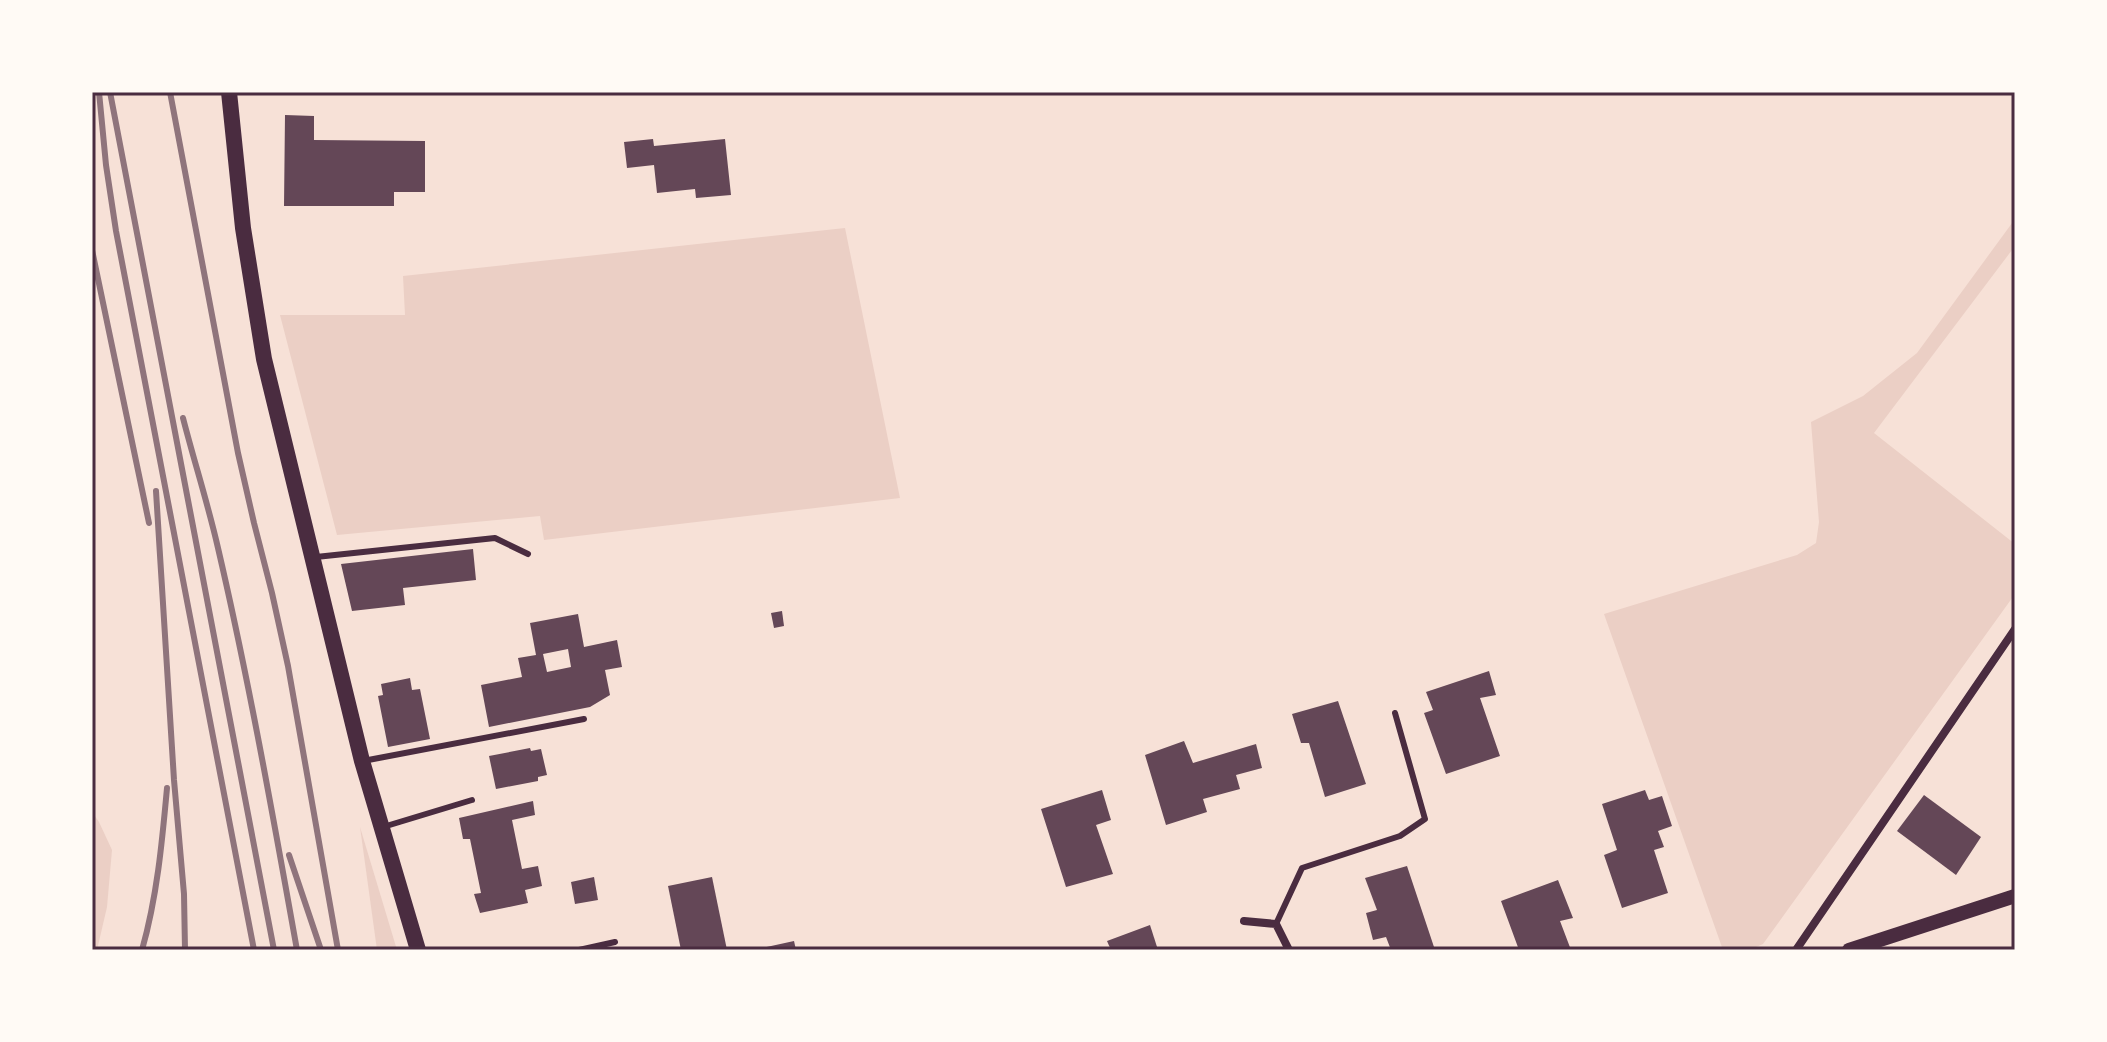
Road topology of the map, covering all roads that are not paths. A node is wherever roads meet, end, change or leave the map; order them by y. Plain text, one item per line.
1 (229, 92) edge
2 (528, 554) dead end
3 (311, 558) junction
4 (2015, 629) edge
5 (1395, 713) dead end
6 (584, 719) dead end
7 (362, 761) junction
8 (472, 800) dead end
9 (381, 828) junction
10 (2015, 896) edge
11 (1244, 921) dead end
12 (1276, 924) junction
13 (615, 942) dead end
14 (418, 950) edge
15 (579, 950) edge
16 (1289, 950) edge
17 (1796, 950) edge
18 (1849, 950) edge

1 - 3 main road
2 - 3 lane
3 - 7 main road
4 - 17 street
5 - 12 lane
6 - 7 lane
7 - 9 main road
8 - 9 lane
9 - 14 main road
10 - 18 street
11 - 12 street
12 - 16 street
13 - 15 lane

